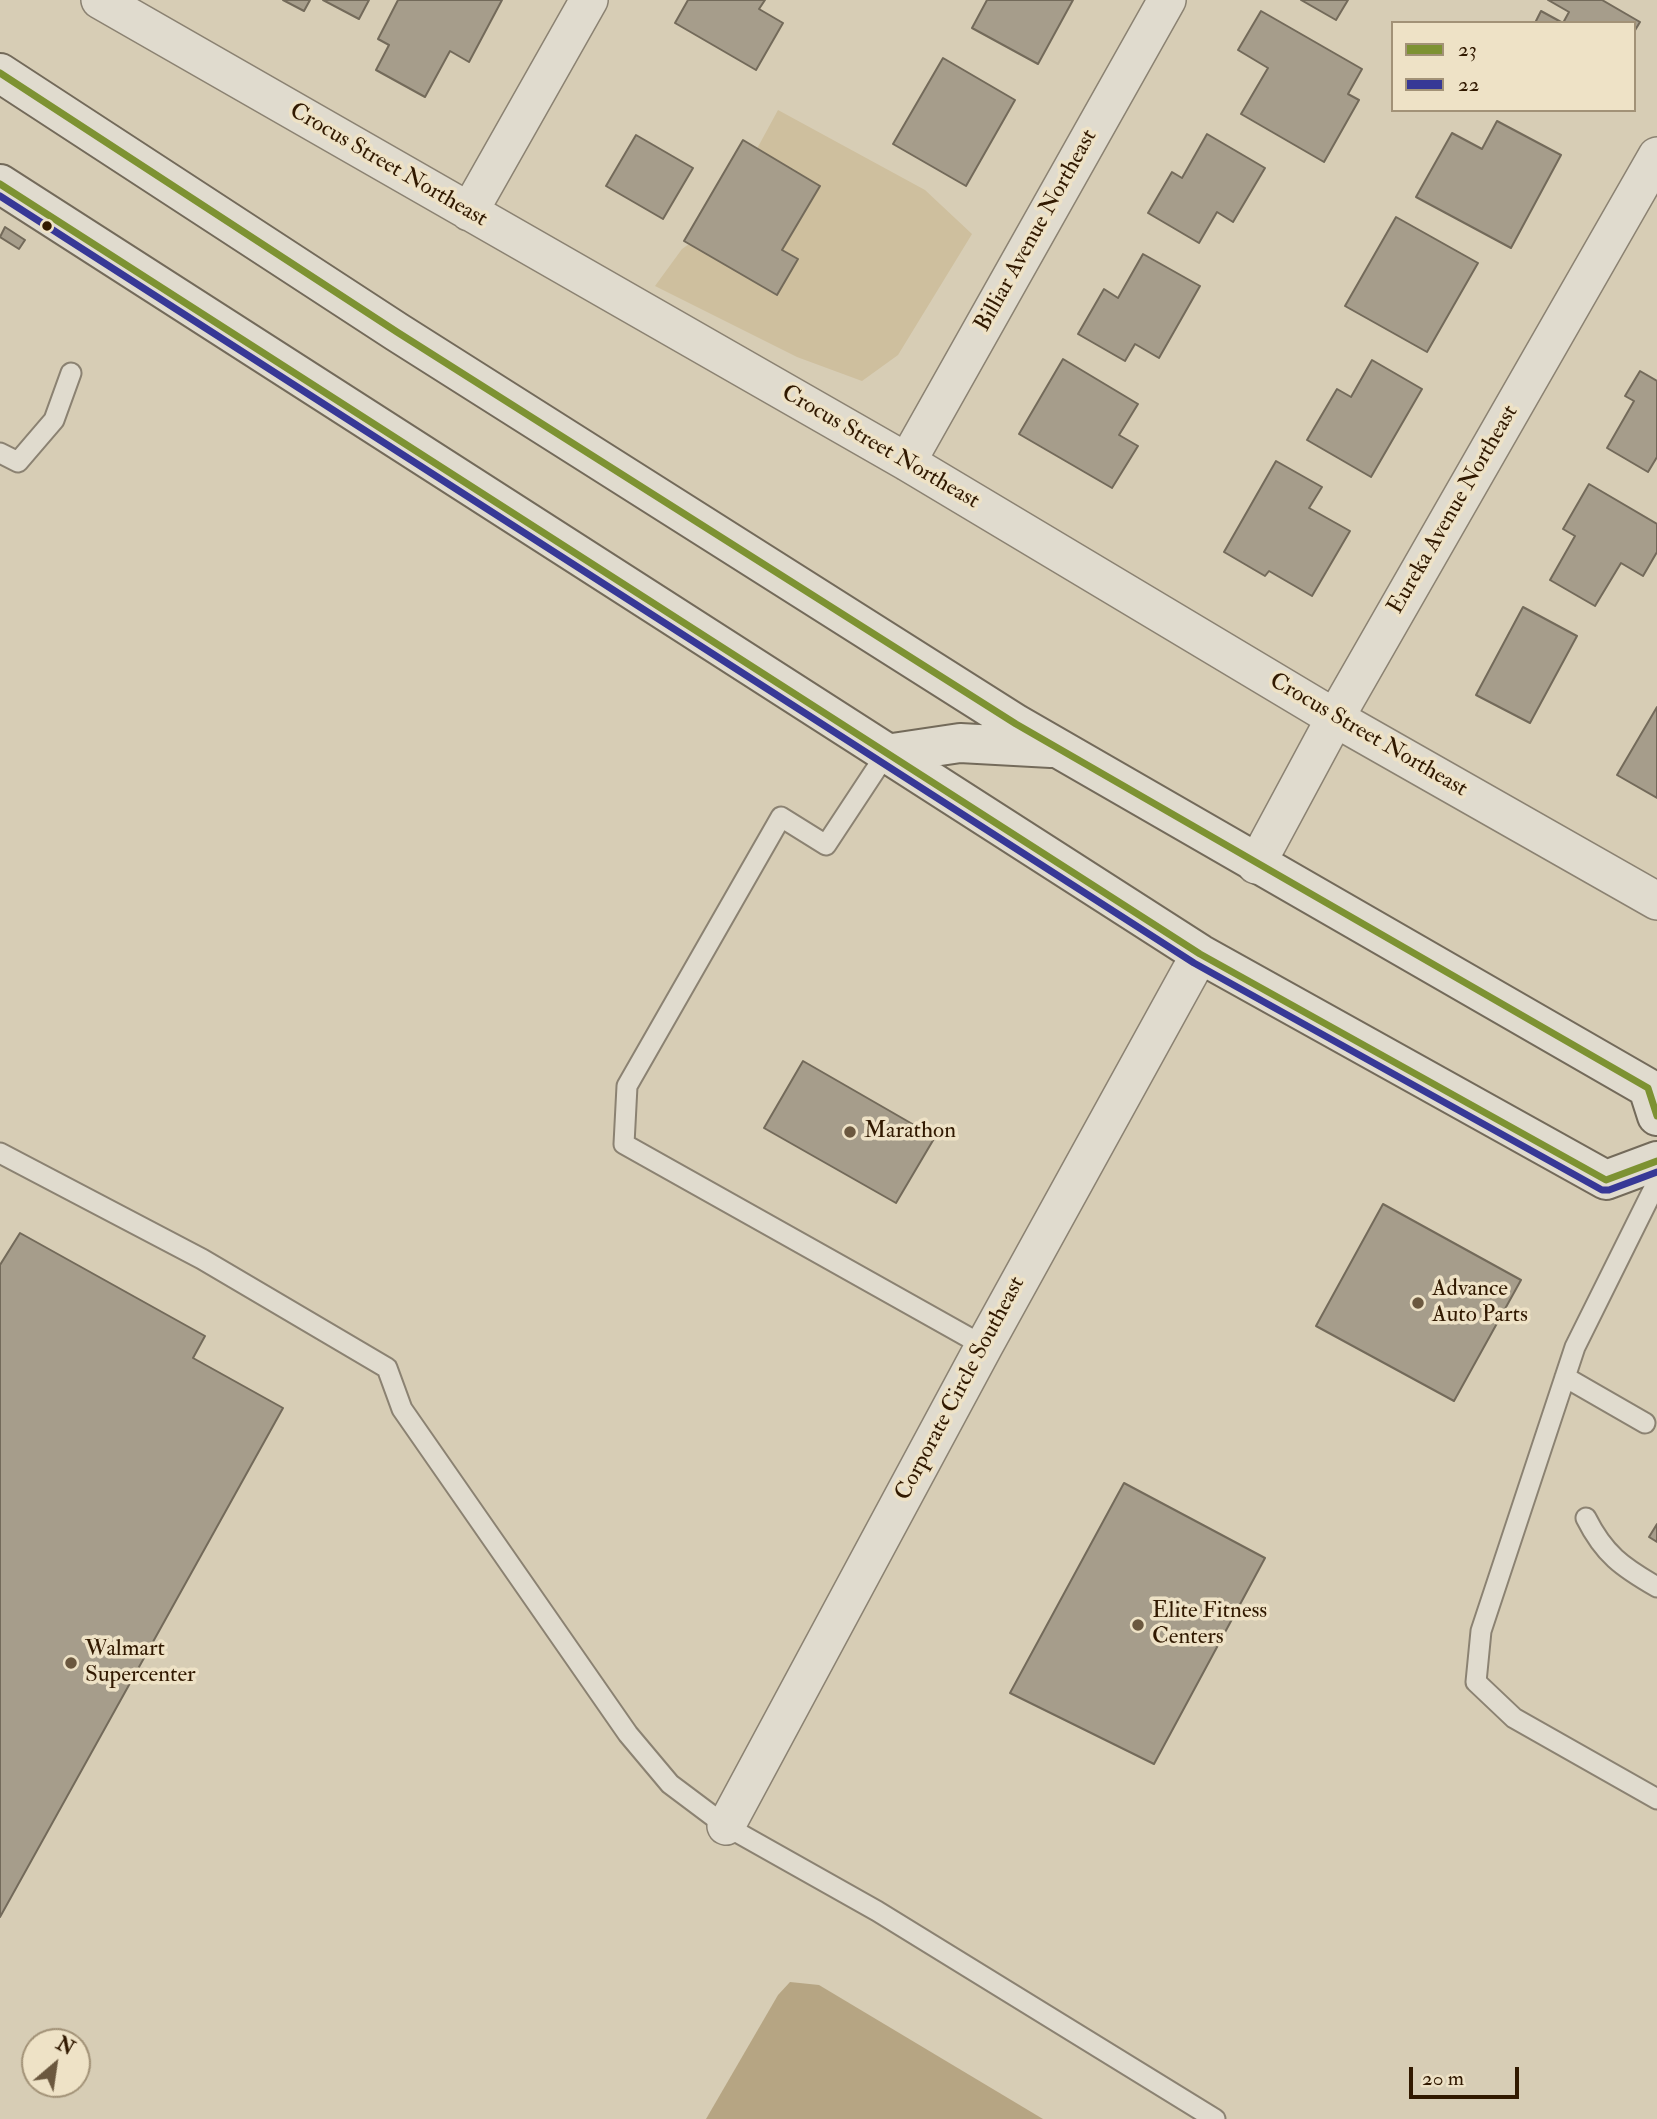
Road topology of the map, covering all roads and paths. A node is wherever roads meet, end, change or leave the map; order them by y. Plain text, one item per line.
1 (100, 0) edge
2 (589, 0) edge
3 (1167, 0) edge
4 (0, 73) edge
5 (1657, 156) edge
6 (0, 184) edge
7 (468, 212) junction
8 (71, 373) dead end
9 (0, 453) edge
10 (907, 462) junction
11 (1335, 718) junction
12 (1057, 748) junction
13 (886, 754) junction
14 (1256, 865) junction
15 (1657, 901) edge
16 (1200, 954) junction
17 (1657, 1116) edge
18 (0, 1153) edge
19 (1657, 1161) edge
20 (1657, 1182) edge
21 (984, 1346) junction
22 (1565, 1377) junction
23 (1645, 1423) dead end
24 (1586, 1518) dead end
25 (1657, 1587) edge
26 (1657, 1799) edge
27 (726, 1826) junction
28 (1215, 2119) edge

1 - 7 street, Crocus Street Northeast
2 - 7 street
3 - 10 street, Billiar Avenue Northeast
4 - 12 main road
5 - 11 street, Eureka Avenue Northeast
6 - 13 main road
7 - 10 street, Crocus Street Northeast
8 - 9 lane
10 - 11 street, Crocus Street Northeast
11 - 14 street, Eureka Avenue Northeast
11 - 15 street, Crocus Street Northeast
12 - 13 main road
12 - 14 main road
13 - 16 main road
13 - 21 lane
14 - 17 main road
16 - 19 main road
16 - 21 street, Corporate Circle Southeast
18 - 27 lane
20 - 22 lane
21 - 27 street, Corporate Circle Southeast
22 - 23 lane
22 - 26 lane
24 - 25 lane
27 - 28 lane

